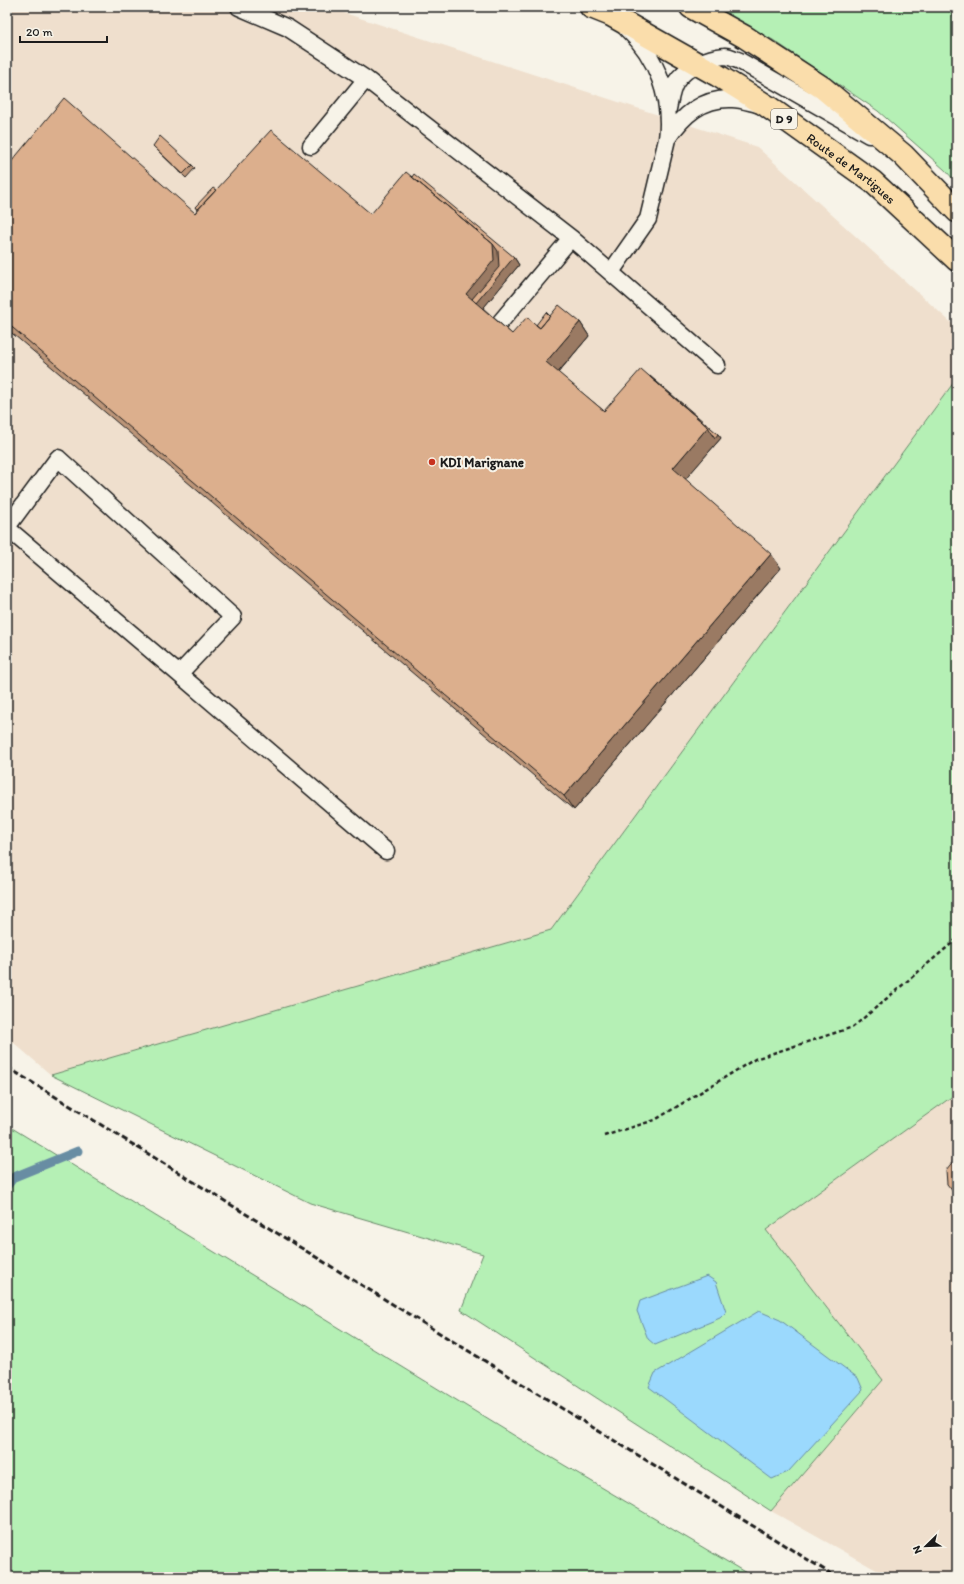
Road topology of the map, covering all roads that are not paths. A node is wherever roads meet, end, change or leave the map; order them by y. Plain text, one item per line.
1 (239, 7) edge
2 (591, 7) edge
3 (690, 7) edge
4 (611, 15) junction
5 (698, 64) junction
6 (366, 78) junction
7 (767, 106) junction
8 (668, 109) junction
9 (667, 139) junction
10 (310, 146) dead end
11 (903, 155) junction
12 (957, 211) edge
13 (571, 238) junction
14 (957, 260) edge
15 (611, 272) junction
16 (497, 326) edge
17 (717, 365) dead end
18 (7, 528) edge
19 (179, 674) junction
20 (386, 851) dead end

1 - 6 lane
2 - 4 main road, Route de Martigues / D 9
3 - 11 main road
4 - 5 main road, Route de Martigues / D 9
4 - 8 lane
5 - 7 main road, Route de Martigues / D 9
5 - 8 lane
5 - 11 lane
6 - 10 lane
6 - 13 lane
7 - 9 lane
7 - 14 main road, Route de Martigues / D 9
8 - 9 lane
9 - 15 lane
11 - 12 main road
13 - 15 lane
13 - 16 lane
15 - 17 lane
18 - 19 lane
18 - 19 lane
19 - 20 lane

